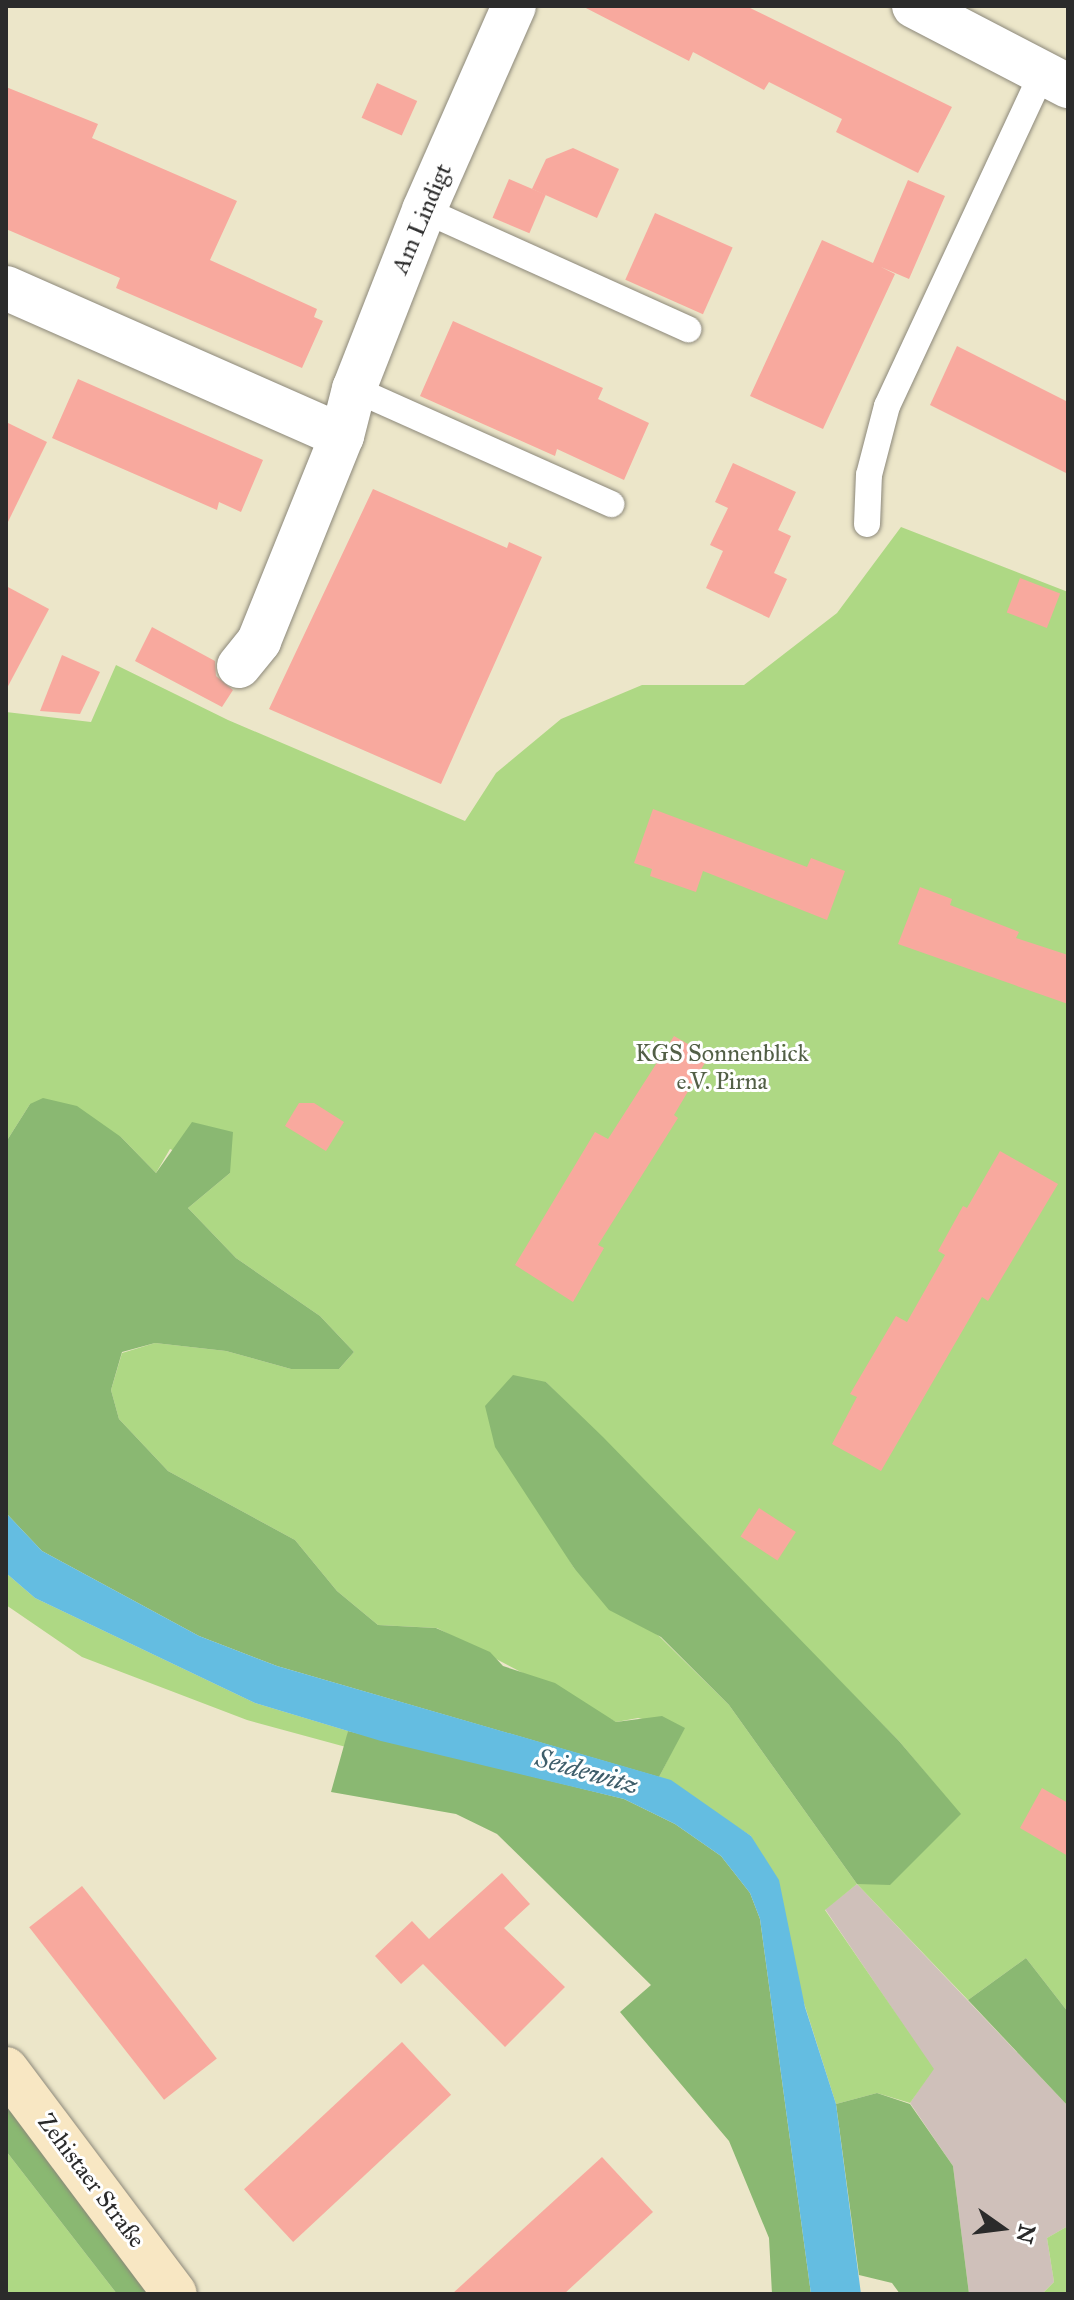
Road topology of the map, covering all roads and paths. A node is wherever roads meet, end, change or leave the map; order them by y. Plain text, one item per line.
1 (514, 6) edge
2 (914, 6) edge
3 (1055, 80) edge
4 (424, 210) junction
5 (6, 288) edge
6 (688, 329) dead end
7 (354, 389) junction
8 (342, 436) junction
9 (611, 504) dead end
10 (867, 524) dead end
11 (239, 666) dead end
12 (6, 2069) edge
13 (175, 2294) edge

1 - 4 street, Am Lindigt
2 - 3 street
3 - 10 lane
4 - 6 lane
4 - 7 street, Am Lindigt
5 - 8 street
7 - 8 street, Am Lindigt
7 - 9 lane
8 - 11 street, Am Lindigt
12 - 13 main road, Zehistaer Straße

